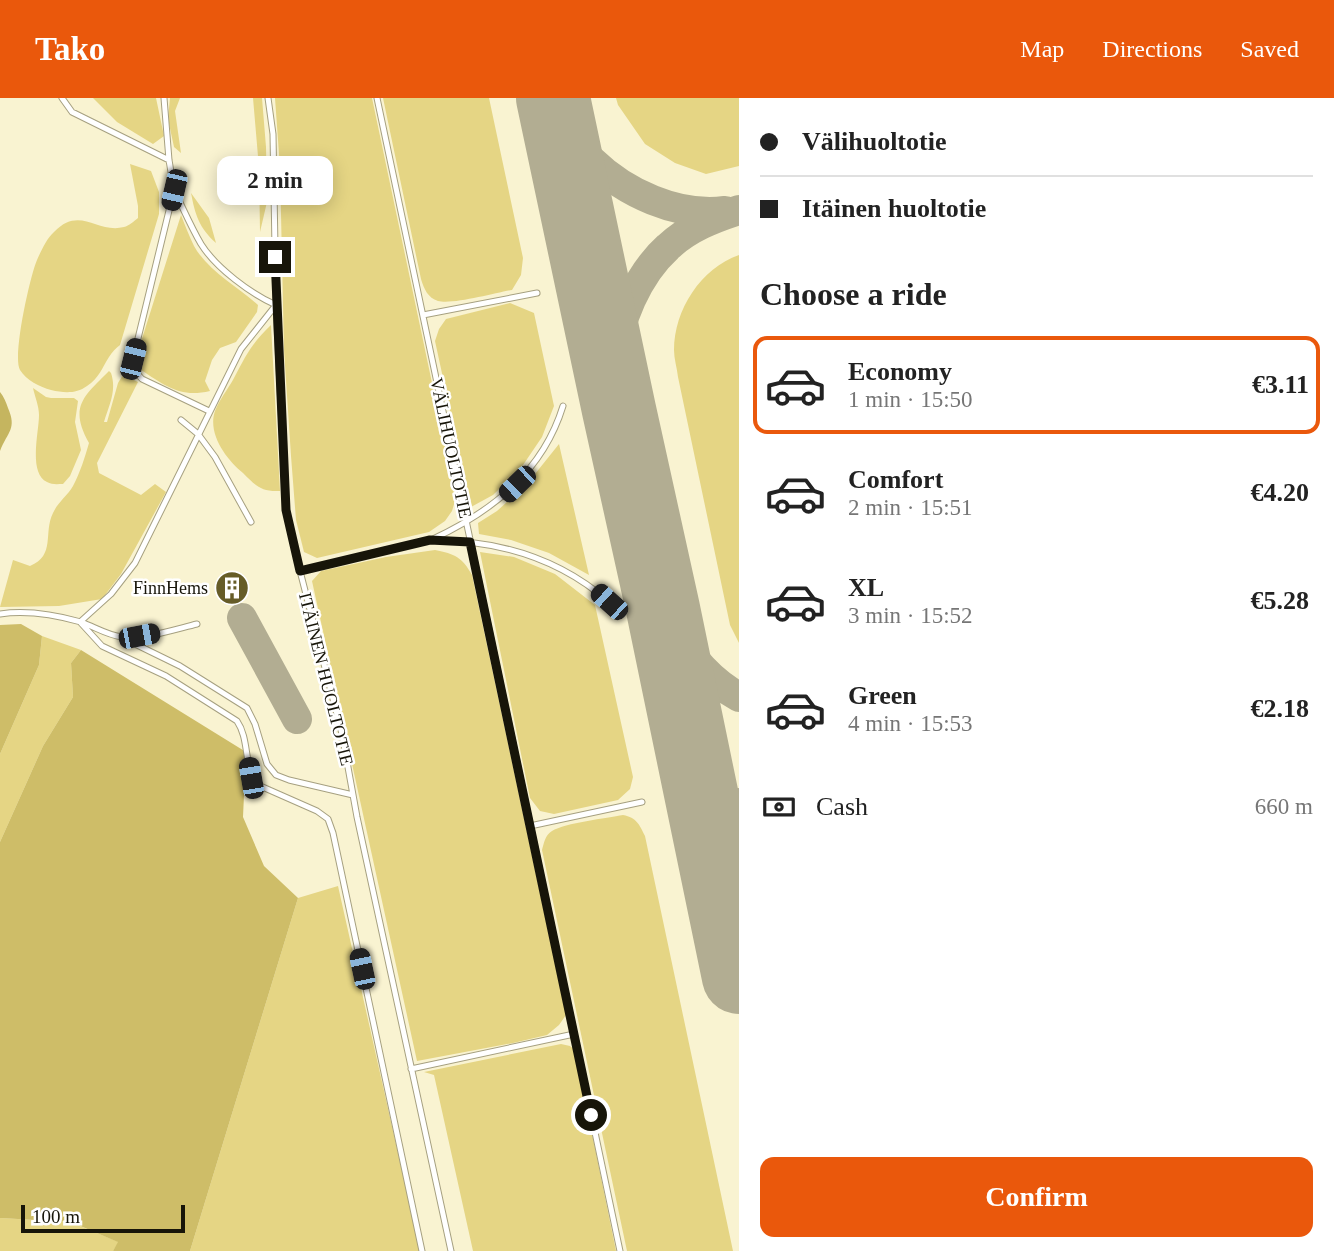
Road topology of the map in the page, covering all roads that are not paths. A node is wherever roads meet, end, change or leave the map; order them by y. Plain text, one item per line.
1 (62, 98) edge
2 (164, 98) edge
3 (268, 98) edge
4 (377, 98) edge
5 (169, 160) junction
6 (174, 190) junction
7 (537, 293) dead end
8 (276, 304) junction
9 (423, 315) junction
10 (563, 406) dead end
11 (209, 411) junction
12 (181, 420) dead end
13 (198, 434) junction
14 (251, 522) dead end
15 (466, 522) junction
16 (430, 540) junction
17 (470, 542) junction
18 (300, 571) junction
19 (609, 602) dead end
20 (0, 614) edge
21 (80, 622) junction
22 (197, 624) dead end
23 (129, 637) junction
24 (353, 795) junction
25 (642, 802) dead end
26 (530, 825) junction
27 (574, 1034) junction
28 (411, 1069) junction
29 (422, 1251) edge
30 (451, 1251) edge
31 (620, 1251) edge

1 - 5 lane
2 - 5 lane
3 - 8 lane, ITÄINEN HUOLTOTIE
4 - 9 lane, VÄLIHUOLTOTIE
5 - 6 lane
6 - 8 lane
6 - 11 lane
7 - 9 lane
8 - 11 lane
8 - 18 lane, ITÄINEN HUOLTOTIE
9 - 15 lane, VÄLIHUOLTOTIE
10 - 15 lane
11 - 13 lane
12 - 13 lane
13 - 14 lane
13 - 21 lane
15 - 16 lane
15 - 17 lane, VÄLIHUOLTOTIE
16 - 17 lane
16 - 18 lane
17 - 19 lane
17 - 26 lane, VÄLIHUOLTOTIE
18 - 24 lane, ITÄINEN HUOLTOTIE
20 - 21 lane
21 - 23 lane
21 - 29 lane
22 - 23 lane
23 - 24 lane
24 - 28 lane, ITÄINEN HUOLTOTIE
25 - 26 lane
26 - 27 lane, VÄLIHUOLTOTIE
27 - 28 lane
27 - 31 lane, VÄLIHUOLTOTIE
28 - 30 lane, ITÄINEN HUOLTOTIE

